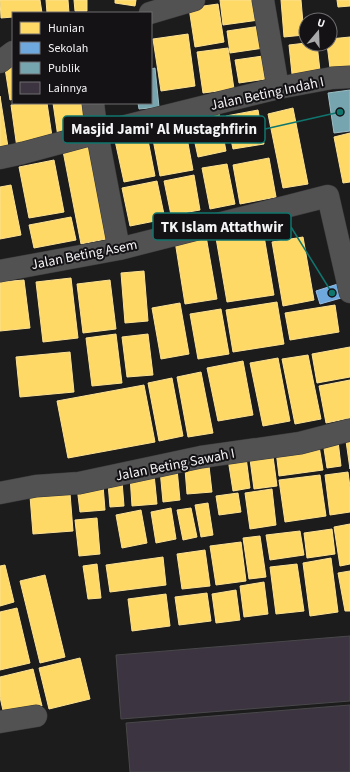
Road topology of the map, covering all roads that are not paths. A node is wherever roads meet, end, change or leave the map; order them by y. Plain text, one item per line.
1 (194, 0) edge
2 (263, 0) edge
3 (152, 12) edge
4 (12, 53) edge
5 (0, 62) edge
6 (350, 77) edge
7 (278, 88) junction
8 (100, 121) edge
9 (0, 158) edge
10 (119, 249) junction
11 (0, 271) edge
12 (350, 292) edge
13 (350, 430) edge
14 (0, 493) edge
15 (36, 716) dead end
16 (0, 722) edge

1 - 3 street
2 - 7 street
4 - 5 street
6 - 7 street, Jalan Beting Indah I
7 - 8 street, Jalan Beting Indah I
8 - 9 street, Jalan Beting Indah I
8 - 10 street
10 - 11 street, Jalan Beting Asem
10 - 12 street, Jalan Beting Asem
13 - 14 street, Jalan Beting Sawah I
15 - 16 street

